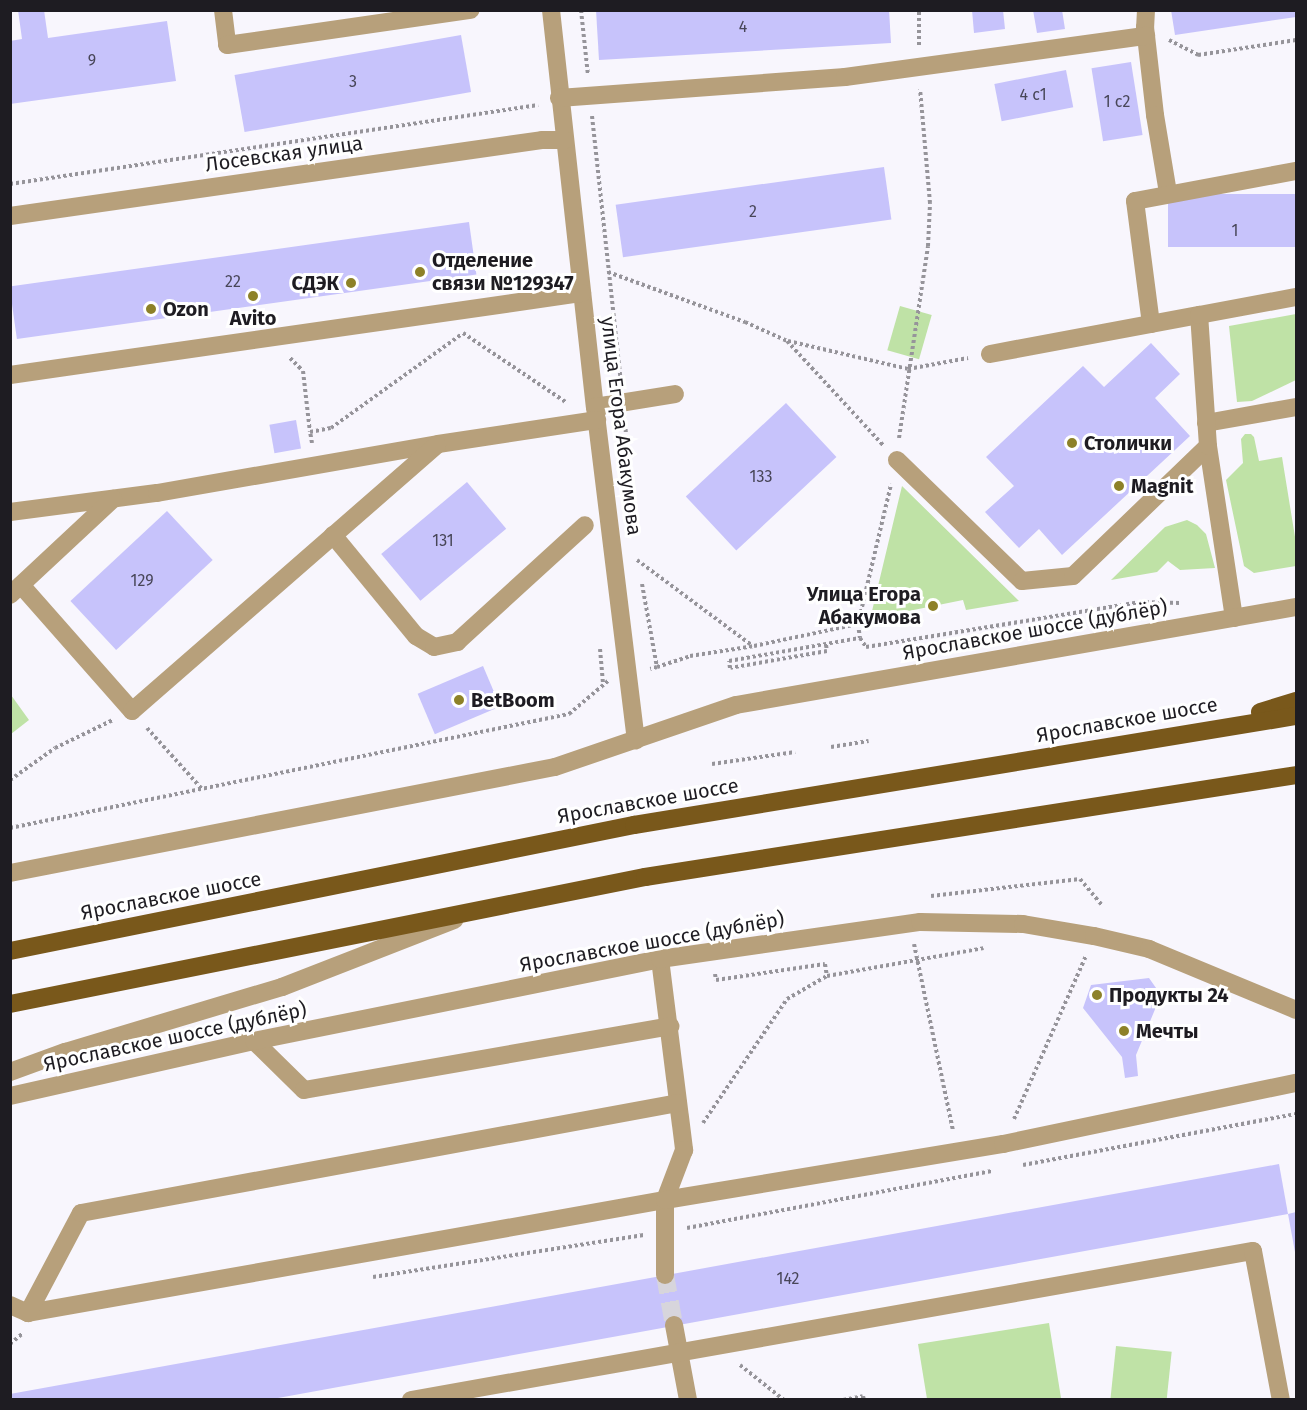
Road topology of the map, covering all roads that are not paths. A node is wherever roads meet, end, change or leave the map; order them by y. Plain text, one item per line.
1 (223, 10) edge
2 (470, 10) edge
3 (551, 10) edge
4 (1146, 24) edge
5 (559, 98) junction
6 (565, 140) junction
7 (1296, 171) edge
8 (1168, 193) junction
9 (10, 216) edge
10 (582, 293) junction
11 (1296, 297) edge
12 (1198, 315) junction
13 (1151, 324) junction
14 (990, 354) road end
15 (10, 375) edge
16 (675, 394) dead end
17 (1296, 407) edge
18 (596, 414) junction
19 (1206, 423) junction
20 (438, 444) junction
21 (1208, 446) junction
22 (897, 460) road end
23 (113, 499) junction
24 (10, 512) edge
25 (585, 525) dead end
26 (333, 535) junction
27 (16, 590) edge
28 (1296, 607) edge
29 (1234, 618) junction
30 (1296, 701) edge
31 (1296, 716) edge
32 (1195, 731) junction
33 (636, 740) junction
34 (1296, 775) edge
35 (10, 873) edge
36 (478, 911) junction
37 (10, 951) edge
38 (660, 959) junction
39 (10, 1004) edge
40 (1296, 1010) edge
41 (670, 1026) junction
42 (254, 1041) junction
43 (10, 1071) edge
44 (1296, 1083) edge
45 (10, 1096) edge
46 (678, 1103) junction
47 (665, 1200) junction
48 (665, 1275) tunnel mouth
49 (10, 1305) edge
50 (28, 1322) junction
51 (674, 1325) tunnel mouth
52 (679, 1353) junction
53 (411, 1400) edge
54 (688, 1400) edge
55 (1281, 1400) edge

1 - 2 street
3 - 5 street, улица Егора Абакумова
4 - 5 street
4 - 8 street
5 - 6 street, улица Егора Абакумова
6 - 9 street, Лосевская улица
6 - 10 street, улица Егора Абакумова
7 - 8 street
8 - 13 street
10 - 15 street
10 - 18 street, улица Егора Абакумова
11 - 12 street
12 - 13 street
12 - 19 street
13 - 14 street
16 - 18 street
17 - 19 street
18 - 20 street
18 - 33 street, улица Егора Абакумова
19 - 21 street
20 - 23 street
20 - 26 street
21 - 22 street
21 - 29 street
23 - 24 street
23 - 27 street
25 - 26 street
26 - 27 street
28 - 29 street, Ярославское шоссе (дублёр)
29 - 33 street, Ярославское шоссе (дублёр)
30 - 32 main road
31 - 32 main road, Ярославское шоссе
32 - 37 main road, Ярославское шоссе
33 - 35 street, Ярославское шоссе (дублёр)
34 - 36 main road
36 - 39 main road
36 - 43 street
38 - 40 street, Ярославское шоссе (дублёр)
38 - 41 street
38 - 42 street, Ярославское шоссе (дублёр)
41 - 42 street
41 - 46 street
42 - 45 street, Ярославское шоссе (дублёр)
44 - 47 street
46 - 47 street
46 - 50 street
47 - 48 street
47 - 50 street
49 - 50 street
51 - 52 street
52 - 53 street
52 - 54 street
52 - 55 street

